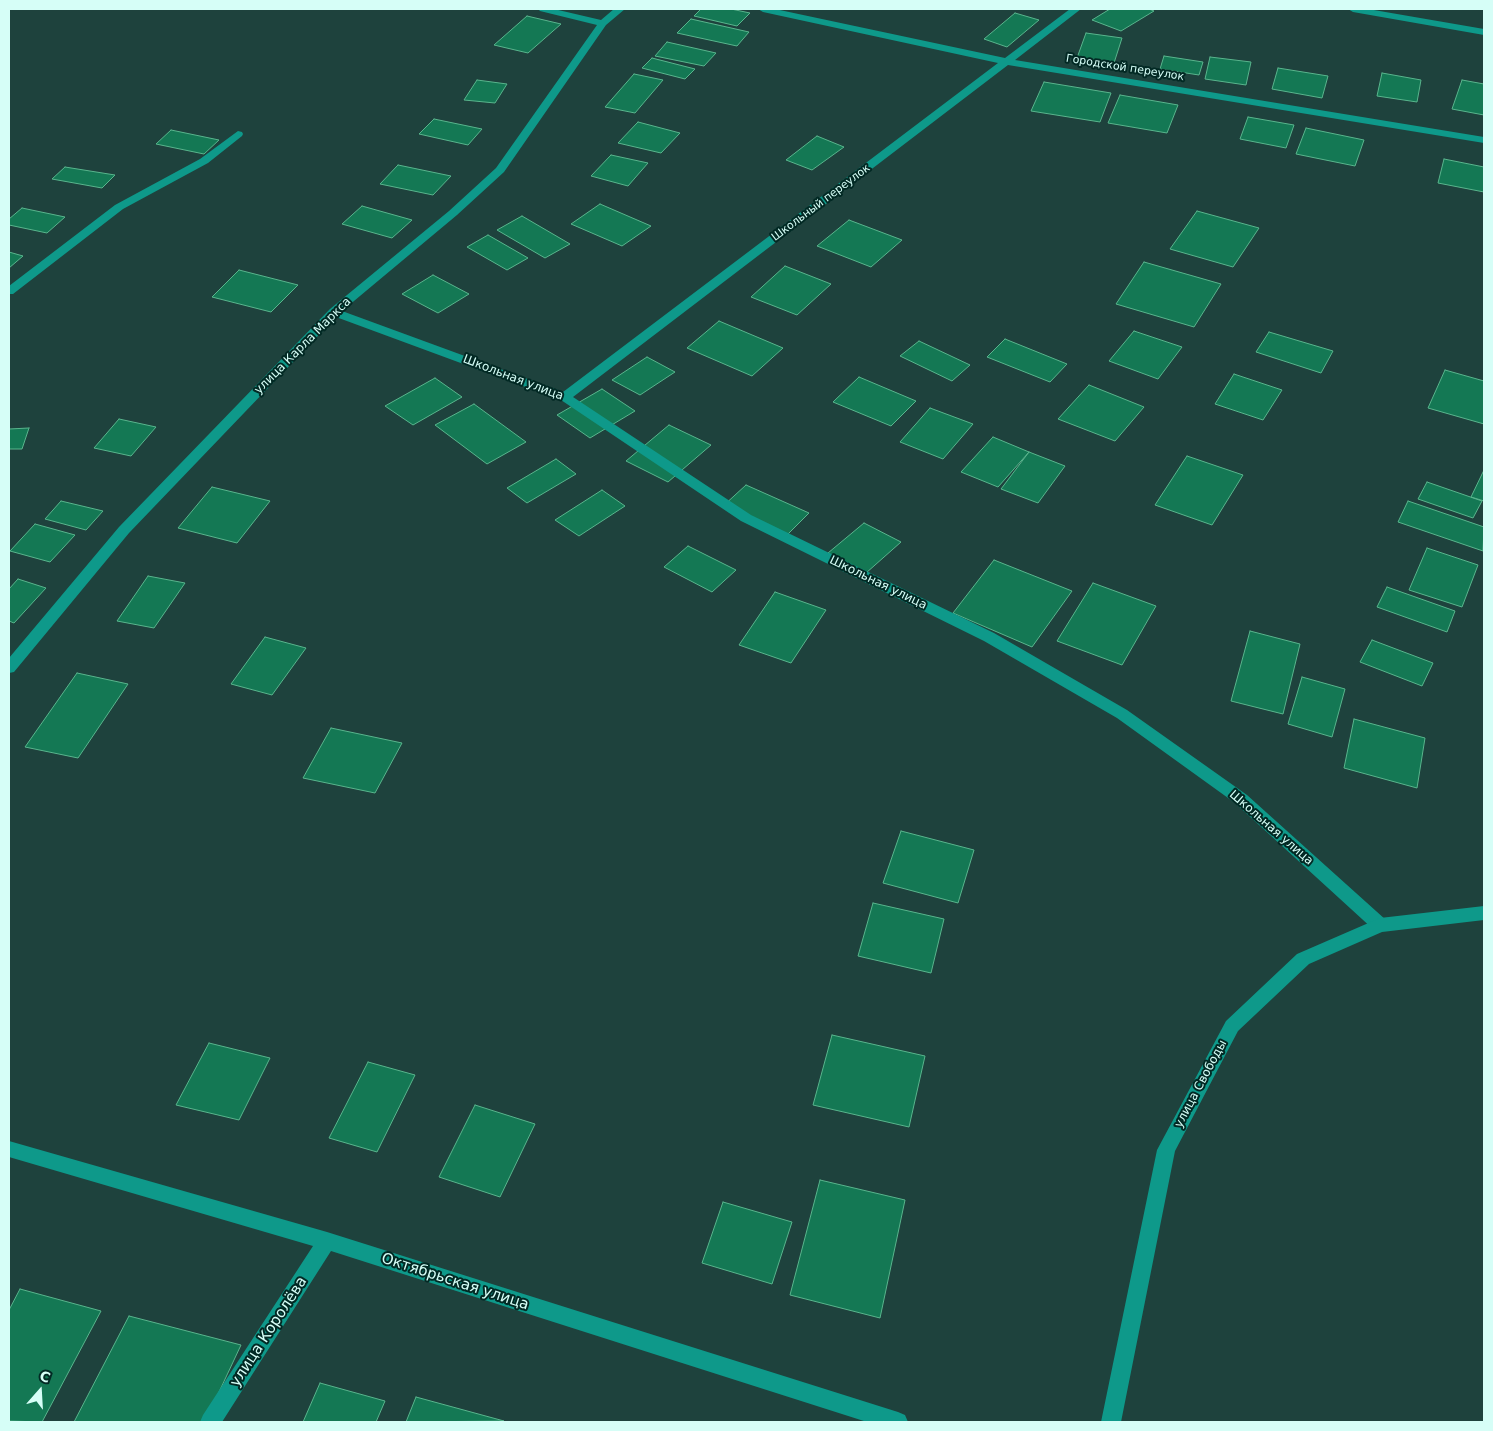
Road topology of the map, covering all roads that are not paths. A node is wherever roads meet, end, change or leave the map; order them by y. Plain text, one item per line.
1 (543, 9) edge
2 (620, 9) edge
3 (764, 9) edge
4 (1076, 9) edge
5 (1353, 9) edge
6 (603, 22) junction
7 (1484, 32) edge
8 (1007, 62) junction
9 (238, 134) dead end
10 (1484, 140) edge
11 (9, 291) edge
12 (334, 312) junction
13 (565, 397) junction
14 (9, 668) edge
15 (1484, 913) edge
16 (1380, 925) junction
17 (9, 1149) edge
18 (327, 1241) junction
19 (210, 1422) edge
20 (898, 1422) edge
21 (1112, 1422) edge

1 - 6 street
2 - 6 street, улица Карла Маркса
3 - 8 street, Городской переулок
4 - 8 street, Школьный переулок
5 - 7 street
6 - 12 street, улица Карла Маркса
8 - 10 street, Городской переулок
8 - 13 street, Школьный переулок
9 - 11 street
12 - 13 street, Школьная улица
12 - 14 street, улица Карла Маркса
13 - 16 street, Школьная улица
15 - 16 street, улица Свободы
16 - 21 street, улица Свободы
17 - 18 street, Октябрьская улица
18 - 19 street, улица Королёва
18 - 20 street, Октябрьская улица

